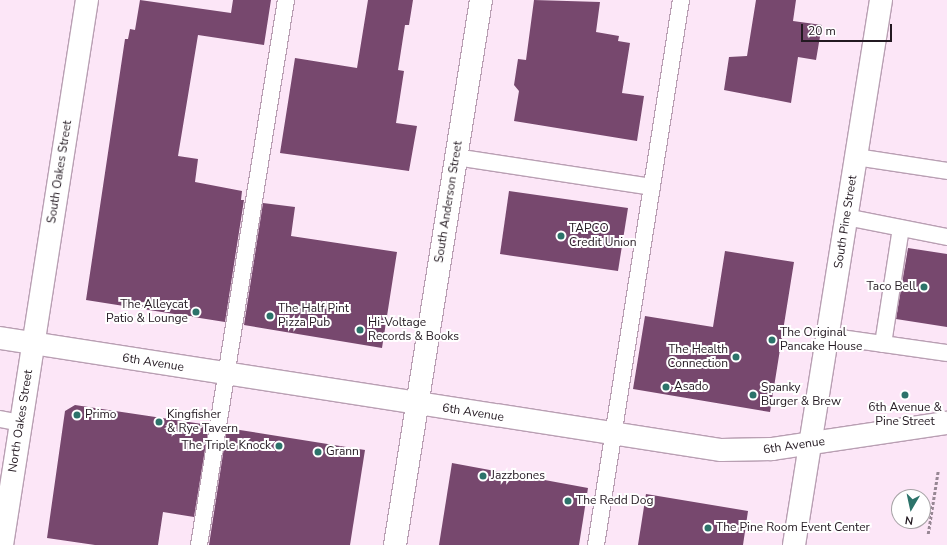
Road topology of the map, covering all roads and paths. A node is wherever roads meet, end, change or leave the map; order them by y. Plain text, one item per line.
1 (87, 0) edge
2 (286, 0) edge
3 (481, 0) edge
4 (681, 0) edge
5 (881, 0) edge
6 (456, 157) junction
7 (856, 157) junction
8 (947, 171) edge
9 (652, 187) junction
10 (846, 218) junction
11 (901, 228) junction
12 (947, 237) edge
13 (827, 336) junction
14 (0, 338) edge
15 (33, 344) junction
16 (883, 344) junction
17 (947, 353) edge
18 (226, 374) junction
19 (417, 404) junction
20 (10, 421) edge
21 (947, 423) edge
22 (614, 434) junction
23 (810, 444) junction
24 (938, 471) dead end
25 (928, 534) dead end
26 (2, 545) edge
27 (199, 545) edge
28 (395, 545) edge
29 (596, 545) edge
30 (794, 545) edge

1 - 15 street, South Oakes Street
2 - 18 lane
3 - 6 street, South Anderson Street
4 - 9 lane
5 - 7 street, South Pine Street
6 - 9 lane
6 - 19 street, South Anderson Street
7 - 8 lane
7 - 10 street, South Pine Street
9 - 22 lane
10 - 11 lane
10 - 13 street, South Pine Street
11 - 12 lane
11 - 16 lane
13 - 16 lane
13 - 23 street, South Pine Street
14 - 15 street, 6th Avenue
15 - 18 street, 6th Avenue
15 - 20 street, North Oakes Street
16 - 17 lane
18 - 19 street, 6th Avenue
18 - 27 lane
19 - 22 street, 6th Avenue
19 - 28 street, South Anderson Street
20 - 26 street, North Oakes Street
21 - 23 street, 6th Avenue
22 - 23 street, 6th Avenue
22 - 29 lane
23 - 30 street, South Pine Street
24 - 25 path

